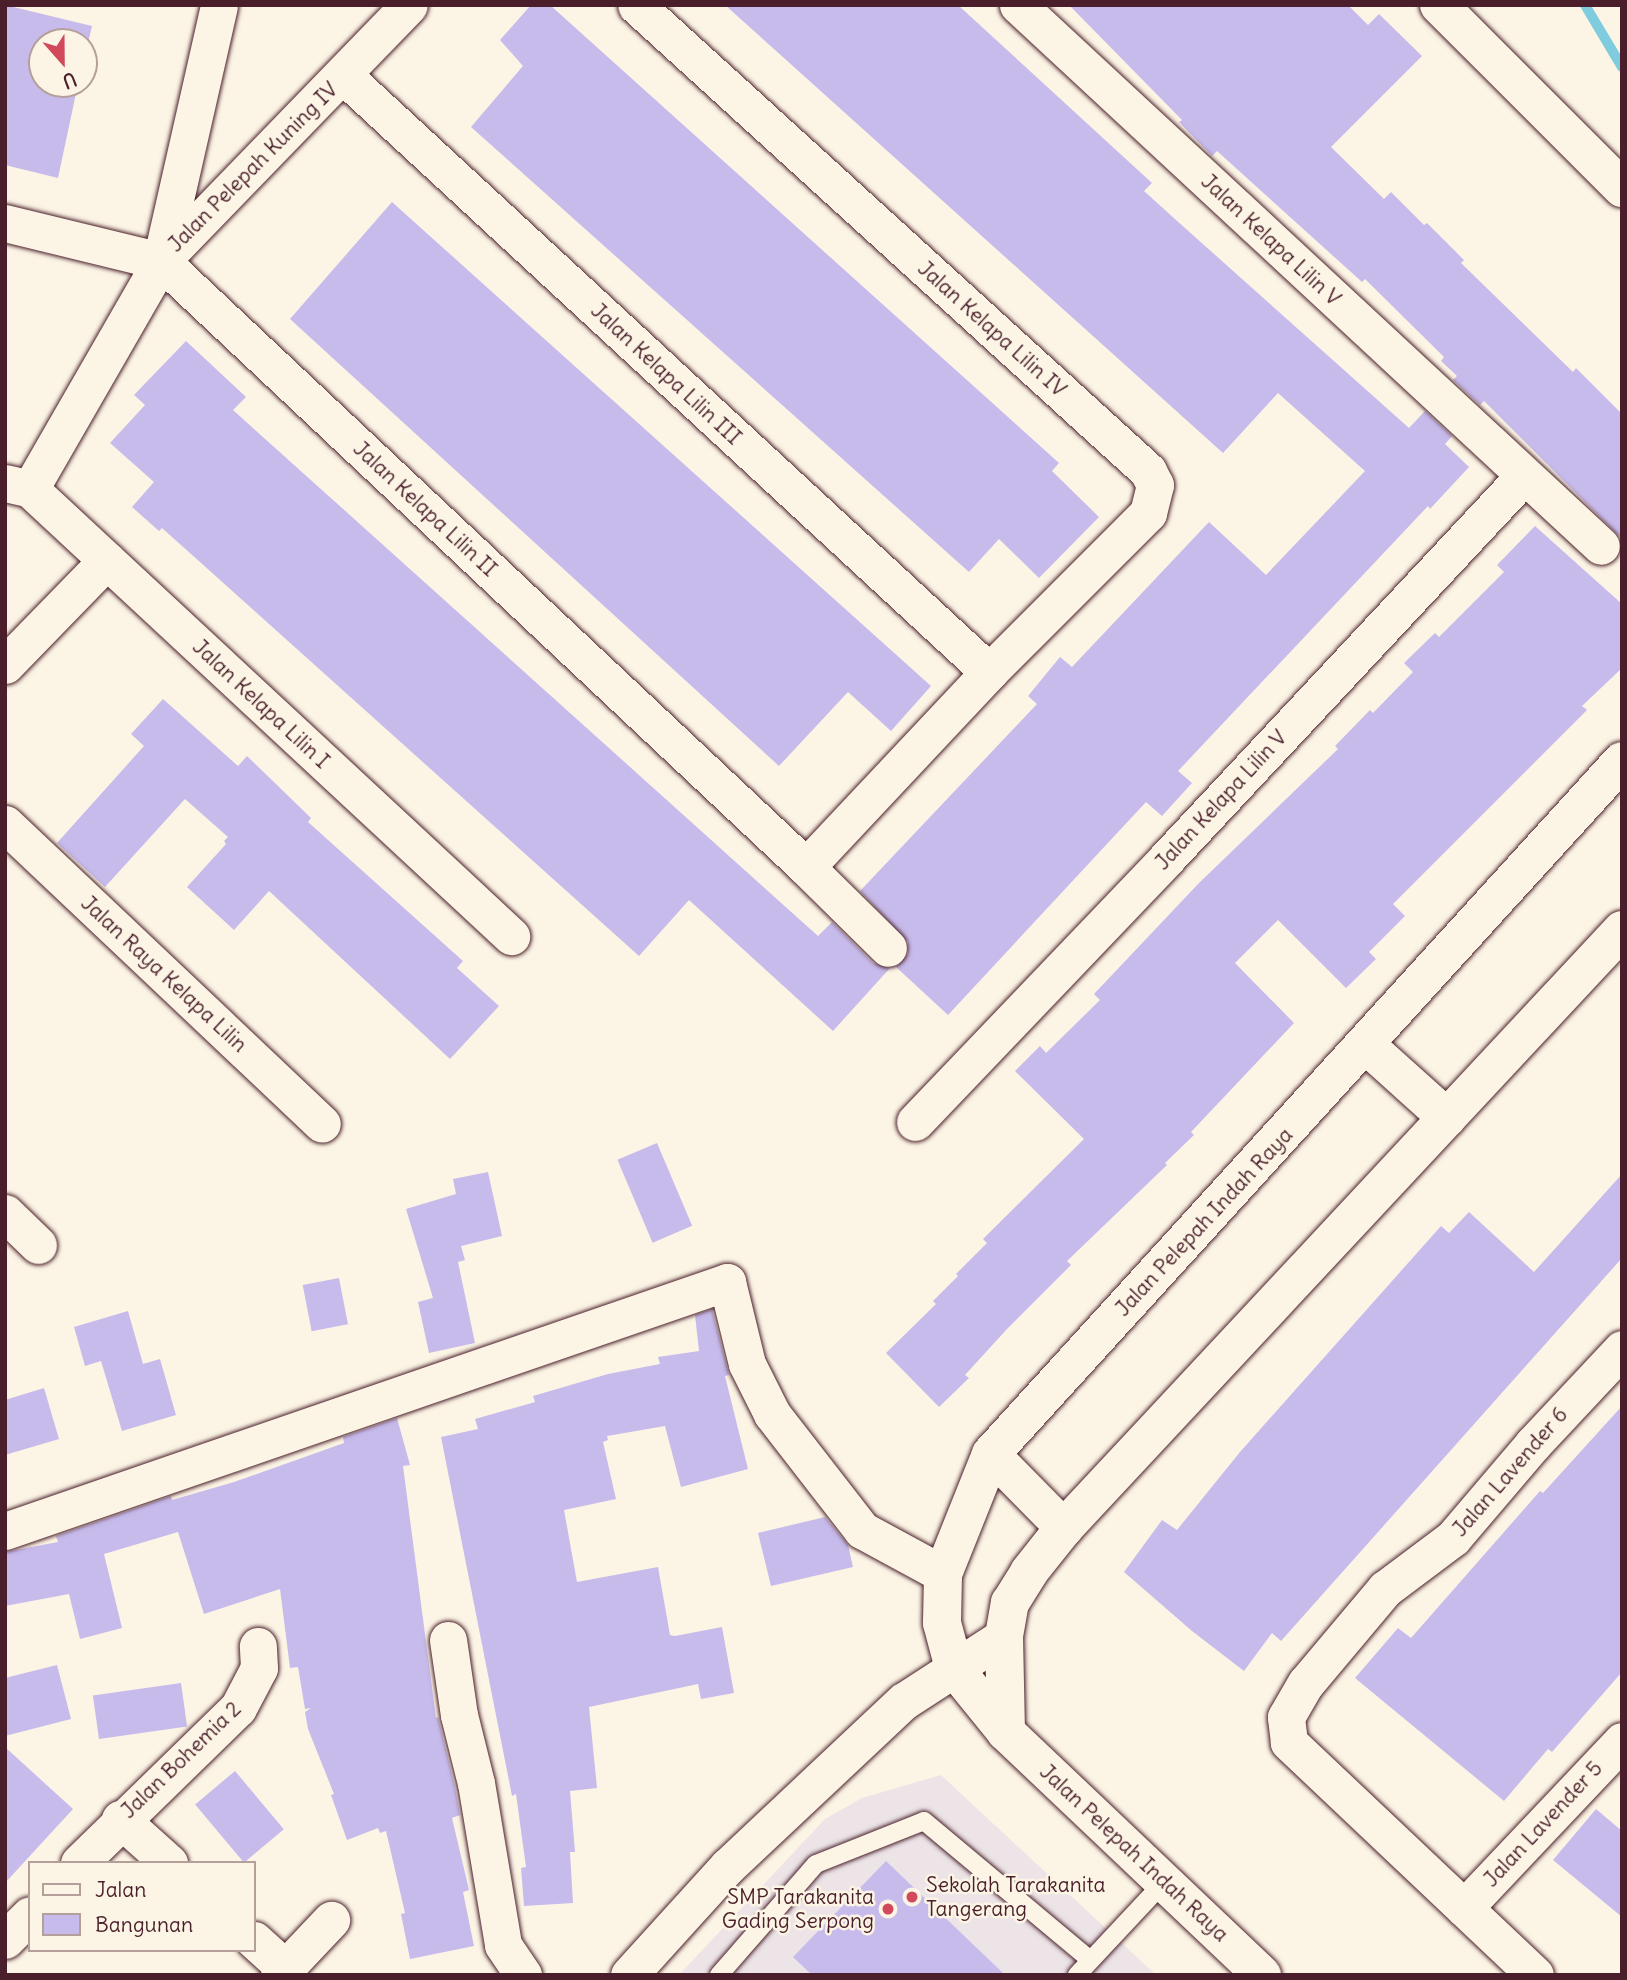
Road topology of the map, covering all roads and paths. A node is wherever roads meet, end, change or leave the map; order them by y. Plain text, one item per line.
1 (409, 5) edge
2 (636, 5) edge
3 (1018, 5) edge
4 (1439, 5) edge
5 (213, 7) edge
6 (344, 75) junction
7 (1622, 188) edge
8 (5, 223) edge
9 (161, 261) junction
10 (1524, 475) junction
11 (18, 486) edge
12 (1601, 546) dead end
13 (107, 560) junction
14 (5, 665) edge
15 (989, 672) junction
16 (1622, 761) edge
17 (5, 824) edge
18 (806, 867) junction
19 (1622, 930) edge
20 (511, 936) dead end
21 (888, 948) dead end
22 (1366, 1045) junction
23 (1447, 1118) junction
24 (915, 1122) dead end
25 (323, 1124) dead end
26 (5, 1213) edge
27 (38, 1245) dead end
28 (1622, 1349) edge
29 (990, 1454) junction
30 (1064, 1528) junction
31 (5, 1531) edge
32 (943, 1574) junction
33 (1004, 1636) junction
34 (448, 1640) dead end
35 (258, 1646) dead end
36 (954, 1668) junction
37 (1006, 1732) junction
38 (1622, 1741) edge
39 (120, 1819) junction
40 (81, 1861) edge
41 (167, 1861) edge
42 (1164, 1882) junction
43 (1464, 1908) junction
44 (28, 1916) edge
45 (331, 1920) dead end
46 (5, 1940) edge
47 (256, 1942) edge
48 (1090, 1960) junction
49 (282, 1971) edge
50 (523, 1975) edge
51 (629, 1975) edge
52 (719, 1975) edge
53 (1077, 1975) edge
54 (1262, 1975) edge
55 (1535, 1975) edge

1 - 6 street, Jalan Pelepah Kuning IV
2 - 15 street, Jalan Kelapa Lilin IV
3 - 10 street, Jalan Kelapa Lilin V
4 - 7 street
5 - 9 street, Jalan Pelepah Kuning IV
6 - 9 street, Jalan Pelepah Kuning IV
6 - 15 street, Jalan Kelapa Lilin III
8 - 9 street, Jalan Kelapa Lilin II
9 - 11 street
9 - 18 street, Jalan Kelapa Lilin II
10 - 12 street, Jalan Kelapa Lilin V
10 - 24 street, Jalan Kelapa Lilin V
11 - 13 street, Jalan Kelapa Lilin I
13 - 14 street
13 - 20 street, Jalan Kelapa Lilin I
15 - 18 street
16 - 22 street, Jalan Pelepah Indah Raya
17 - 25 street, Jalan Raya Kelapa Lilin
18 - 21 street, Jalan Kelapa Lilin II
19 - 23 street
22 - 23 street
22 - 29 street, Jalan Pelepah Indah Raya
23 - 30 street
26 - 27 street
28 - 43 street, Jalan Lavender 6
29 - 30 street
29 - 32 street, Jalan Pelepah Indah Raya
30 - 33 street
31 - 32 street
32 - 36 street, Jalan Pelepah Indah Raya
33 - 36 street
33 - 37 street
34 - 50 street
35 - 39 street, Jalan Bohemia 2
36 - 37 street, Jalan Pelepah Indah Raya
36 - 51 street
37 - 42 street, Jalan Pelepah Indah Raya
38 - 43 street, Jalan Lavender 5
39 - 40 street, Jalan Bohemia 2
39 - 41 street
42 - 48 lane
42 - 54 street, Jalan Pelepah Indah Raya
43 - 55 street
44 - 46 street
45 - 49 street
47 - 49 street
48 - 52 lane
48 - 53 lane

